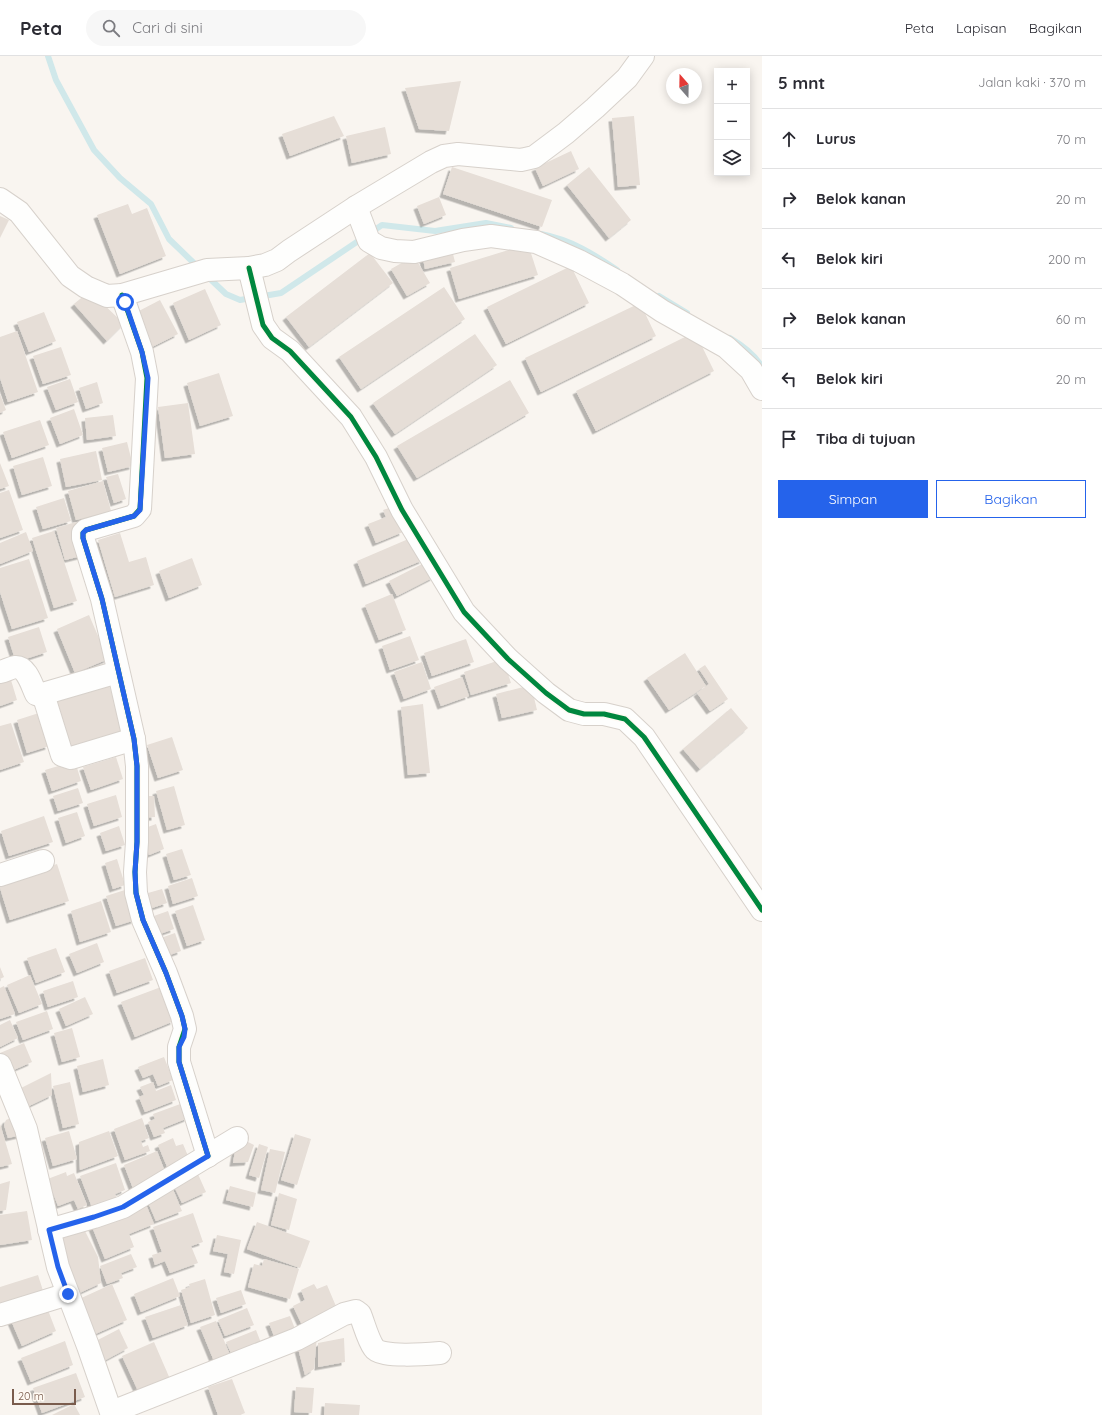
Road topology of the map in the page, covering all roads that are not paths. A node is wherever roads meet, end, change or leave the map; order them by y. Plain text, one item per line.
1 (643, 56) edge
2 (0, 199) edge
3 (362, 223) junction
4 (251, 276) junction
5 (122, 295) junction
6 (762, 389) edge
7 (0, 672) edge
8 (118, 672) junction
9 (43, 694) junction
10 (134, 739) junction
11 (43, 861) dead end
12 (0, 874) edge
13 (762, 910) edge
14 (0, 1065) edge
15 (237, 1138) dead end
16 (208, 1156) junction
17 (49, 1230) junction
18 (68, 1294) junction
19 (0, 1314) edge
20 (440, 1353) dead end
21 (112, 1413) edge

1 - 3 street
2 - 5 street
3 - 4 street
3 - 6 street
4 - 5 street
4 - 13 street
5 - 8 street
7 - 9 street
8 - 9 street
8 - 10 street
9 - 10 street
10 - 16 street
11 - 12 street
14 - 17 street
15 - 16 street
16 - 17 street
17 - 18 street
18 - 19 street
18 - 21 street
20 - 21 street

